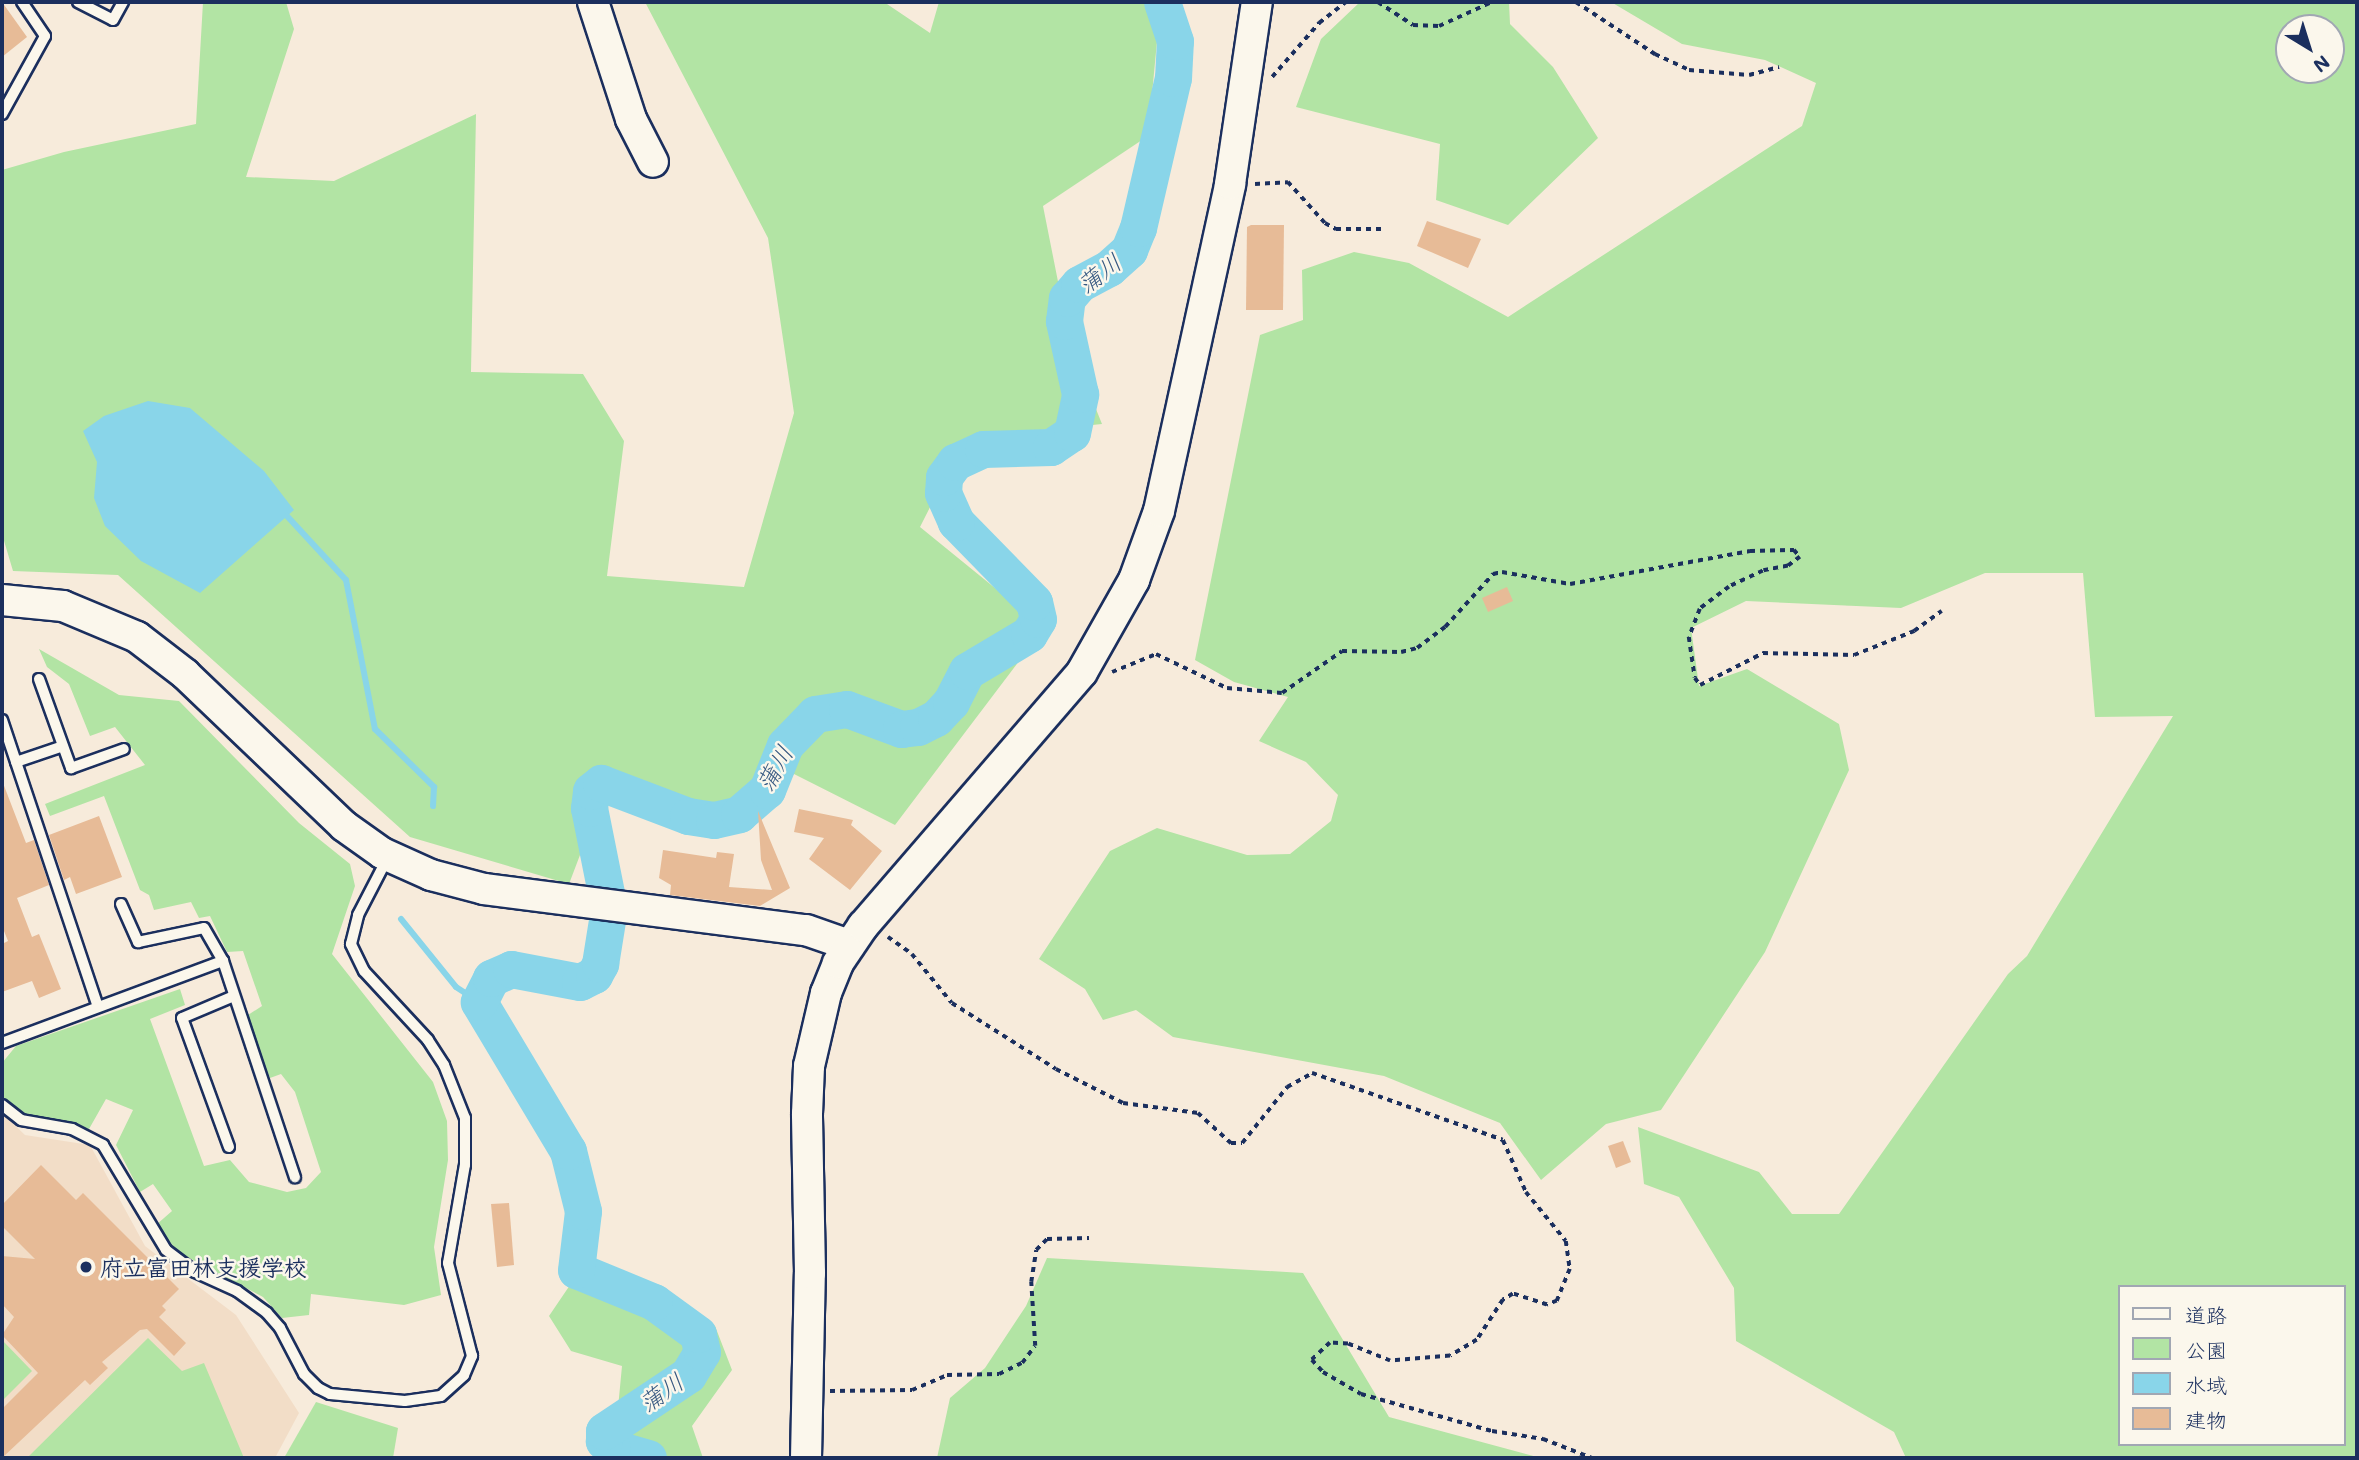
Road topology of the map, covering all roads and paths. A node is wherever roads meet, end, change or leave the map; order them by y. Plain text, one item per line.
1 (22, 2) edge
2 (78, 2) edge
3 (123, 2) edge
4 (593, 2) edge
5 (1257, 2) edge
6 (1346, 2) edge
7 (1378, 2) edge
8 (1492, 2) edge
9 (1576, 2) edge
10 (1779, 67) dead end
11 (1247, 88) junction
12 (2, 114) edge
13 (653, 162) dead end
14 (1230, 184) junction
15 (1386, 229) dead end
16 (2, 600) edge
17 (1942, 611) dead end
18 (1083, 669) junction
19 (39, 680) dead end
20 (2, 720) edge
21 (60, 747) junction
22 (124, 749) dead end
23 (16, 762) junction
24 (388, 856) junction
25 (121, 904) dead end
26 (856, 935) junction
27 (223, 961) junction
28 (234, 996) junction
29 (97, 1004) junction
30 (2, 1043) edge
31 (2, 1105) edge
32 (229, 1147) dead end
33 (295, 1177) dead end
34 (1089, 1238) dead end
35 (807, 1392) junction
36 (806, 1458) edge
37 (1592, 1458) edge

1 - 12 lane
2 - 3 lane
4 - 13 street
5 - 11 street
6 - 11 path
7 - 8 path
9 - 10 path
11 - 14 street
14 - 15 path
14 - 18 street
16 - 24 street
17 - 18 path
18 - 26 street
19 - 21 lane
20 - 23 lane
21 - 22 lane
21 - 23 lane
23 - 29 lane
24 - 26 street
24 - 31 lane
25 - 27 lane
26 - 35 street
26 - 37 path
27 - 28 lane
27 - 29 lane
28 - 32 lane
28 - 33 lane
29 - 30 lane
34 - 35 path
35 - 36 street

